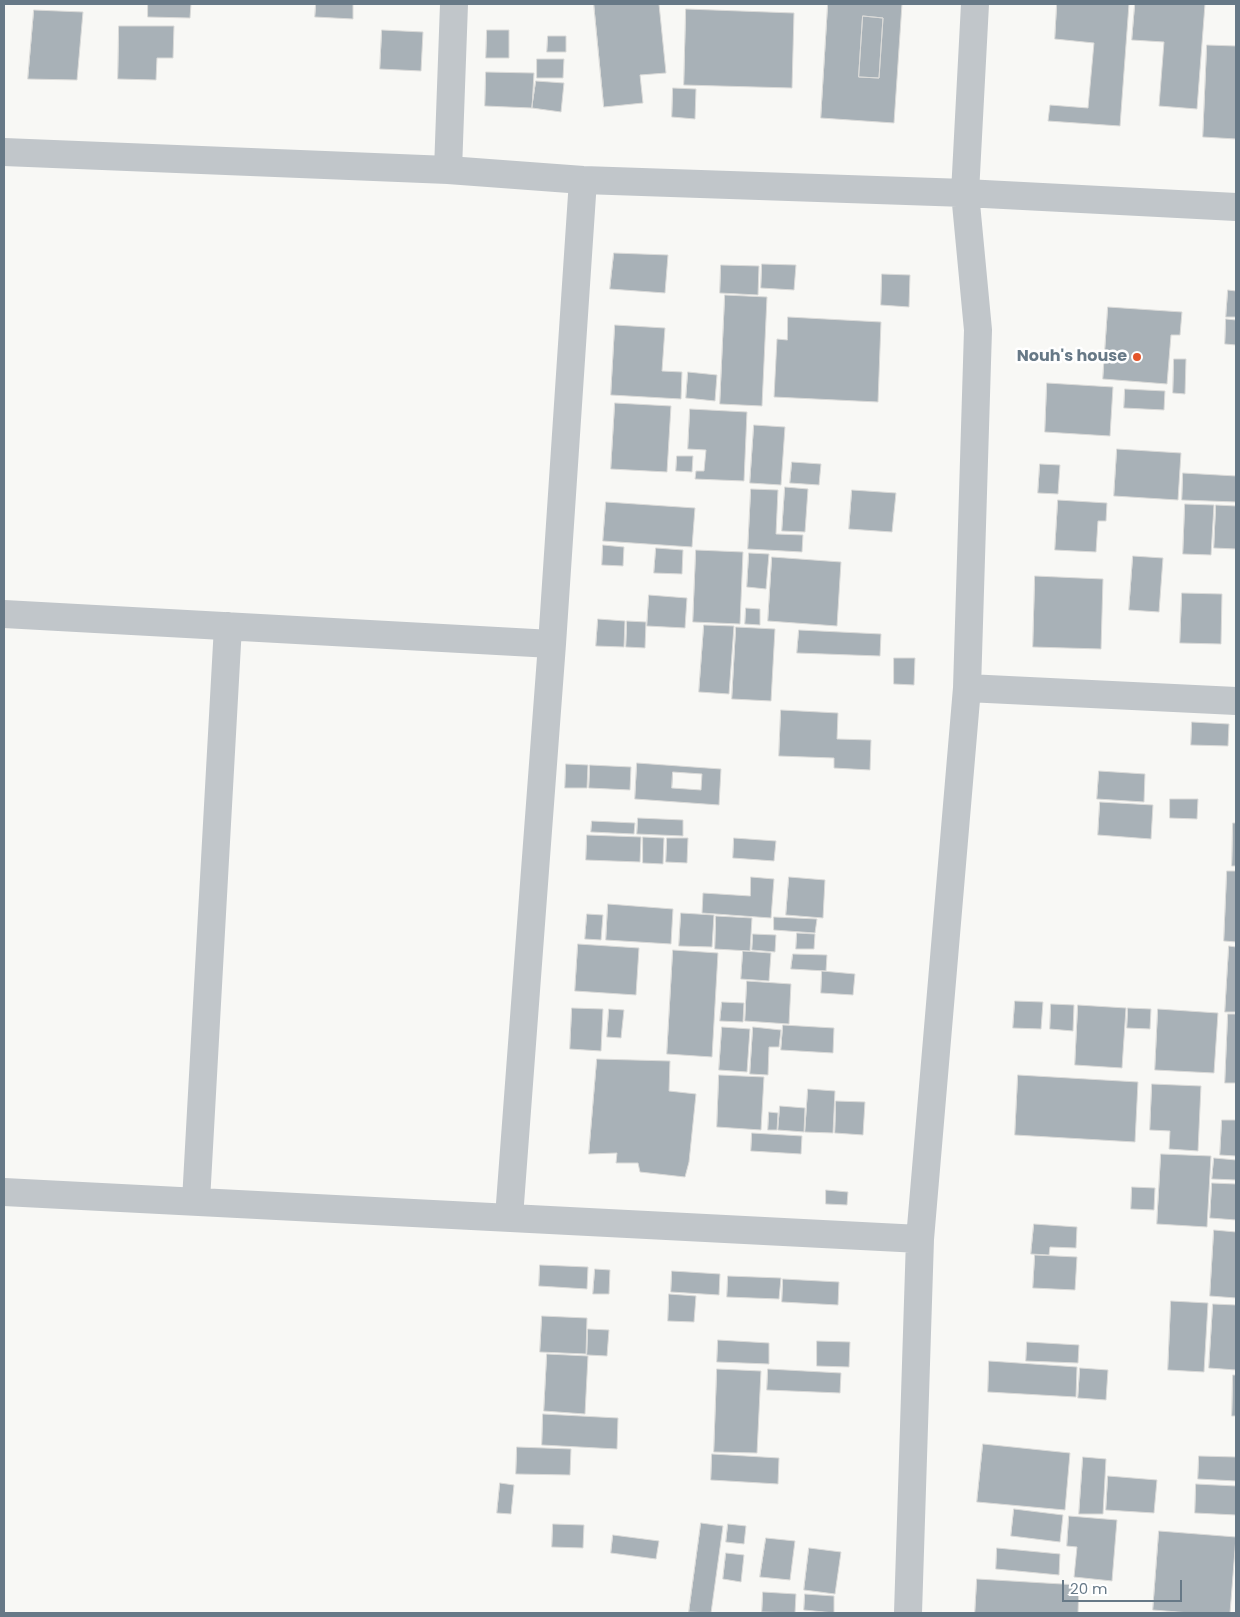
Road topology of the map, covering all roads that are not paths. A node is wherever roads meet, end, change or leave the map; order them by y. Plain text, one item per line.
1 (454, 4) edge
2 (975, 4) edge
3 (4, 152) edge
4 (448, 170) junction
5 (582, 180) junction
6 (965, 193) junction
7 (1236, 207) edge
8 (4, 614) edge
9 (228, 626) junction
10 (552, 644) junction
11 (967, 688) junction
12 (1236, 701) edge
13 (4, 1192) edge
14 (196, 1201) junction
15 (509, 1217) junction
16 (920, 1239) junction
17 (908, 1613) edge

1 - 4 street
2 - 6 street
3 - 4 street
4 - 5 street
5 - 6 street
5 - 10 street
6 - 7 street
6 - 11 street
8 - 9 street
9 - 10 street
9 - 14 street
10 - 15 street
11 - 12 street
11 - 16 street
13 - 14 street
14 - 15 street
15 - 16 street
16 - 17 street

